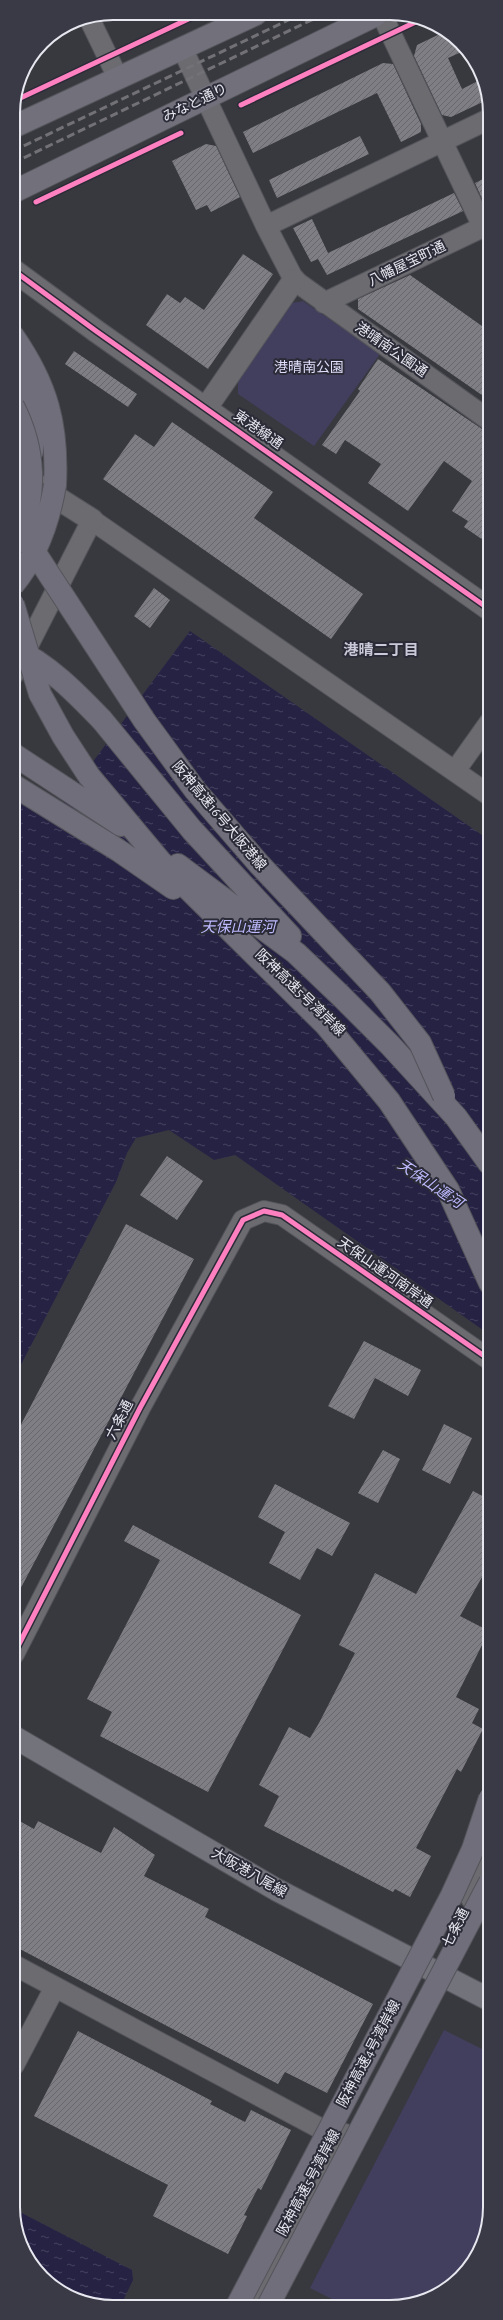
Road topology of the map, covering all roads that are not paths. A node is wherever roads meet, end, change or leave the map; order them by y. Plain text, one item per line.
1 (244, 20) edge
2 (366, 20) edge
3 (384, 20) edge
4 (91, 23) edge
5 (183, 50) junction
6 (118, 78) junction
7 (205, 98) junction
8 (483, 122) edge
9 (20, 124) edge
10 (442, 142) junction
11 (20, 189) edge
12 (483, 220) edge
13 (266, 226) junction
14 (483, 230) edge
15 (20, 275) edge
16 (294, 280) junction
17 (324, 303) junction
18 (20, 346) edge
19 (20, 382) edge
20 (206, 408) junction
21 (483, 414) edge
22 (20, 422) edge
23 (31, 456) junction
24 (20, 474) edge
25 (92, 520) junction
26 (20, 529) edge
27 (20, 530) edge
28 (20, 574) edge
29 (483, 605) edge
30 (20, 627) edge
31 (20, 651) edge
32 (20, 655) edge
33 (20, 661) edge
34 (40, 694) junction
35 (483, 731) edge
36 (20, 759) edge
37 (455, 771) junction
38 (20, 789) edge
39 (483, 791) edge
40 (444, 1096) junction
41 (483, 1154) edge
42 (483, 1158) edge
43 (264, 1211) joint
44 (483, 1247) edge
45 (483, 1268) edge
46 (483, 1355) edge
47 (20, 1642) edge
48 (20, 1741) edge
49 (483, 1819) edge
50 (483, 1841) edge
51 (483, 1878) edge
52 (483, 1895) edge
53 (483, 1903) edge
54 (20, 1968) edge
55 (434, 1972) junction
56 (55, 1987) junction
57 (483, 1996) edge
58 (20, 2054) edge
59 (342, 2140) junction
60 (240, 2300) edge
61 (248, 2300) edge
62 (258, 2300) edge
63 (271, 2300) edge
64 (276, 2300) edge

1 - 5 highway
2 - 7 highway, みなと通り
3 - 10 street
4 - 6 street
5 - 6 highway
5 - 7 street
6 - 9 highway
7 - 11 highway, みなと通り
7 - 13 street
8 - 10 street
10 - 12 street
10 - 13 street
13 - 16 street
14 - 17 street, 八幡屋宝町通
15 - 20 street, 東港線通
16 - 17 street, 港晴南公園通
16 - 20 street
17 - 21 street, 港晴南公園通
18 - 28 highway, bridge
19 - 23 highway
20 - 29 street, 東港線通
22 - 23 highway, bridge
23 - 26 highway, bridge
24 - 25 street
25 - 33 street
25 - 37 street
27 - 40 highway, 阪神高速16号大阪港線, bridge
30 - 34 highway, bridge
31 - 40 highway, bridge
32 - 34 highway, bridge
34 - 45 highway
35 - 37 street
36 - 41 highway, 阪神高速5号湾岸線
37 - 39 street
38 - 44 highway, 阪神高速5号湾岸線
40 - 42 highway
43 - 46 street, 天保山運河南岸通
43 - 47 street, 六条通
48 - 55 main road, 大阪港八尾線
49 - 60 highway, 阪神高速4号湾岸線, bridge
50 - 61 highway, 阪神高速5号湾岸線
51 - 55 street, 七条通
52 - 63 highway, 阪神高速5号湾岸線, bridge
53 - 64 highway
54 - 56 street
55 - 57 main road, 大阪港八尾線
55 - 59 street, 七条通
56 - 58 street
56 - 59 street
59 - 62 street, 七条通

